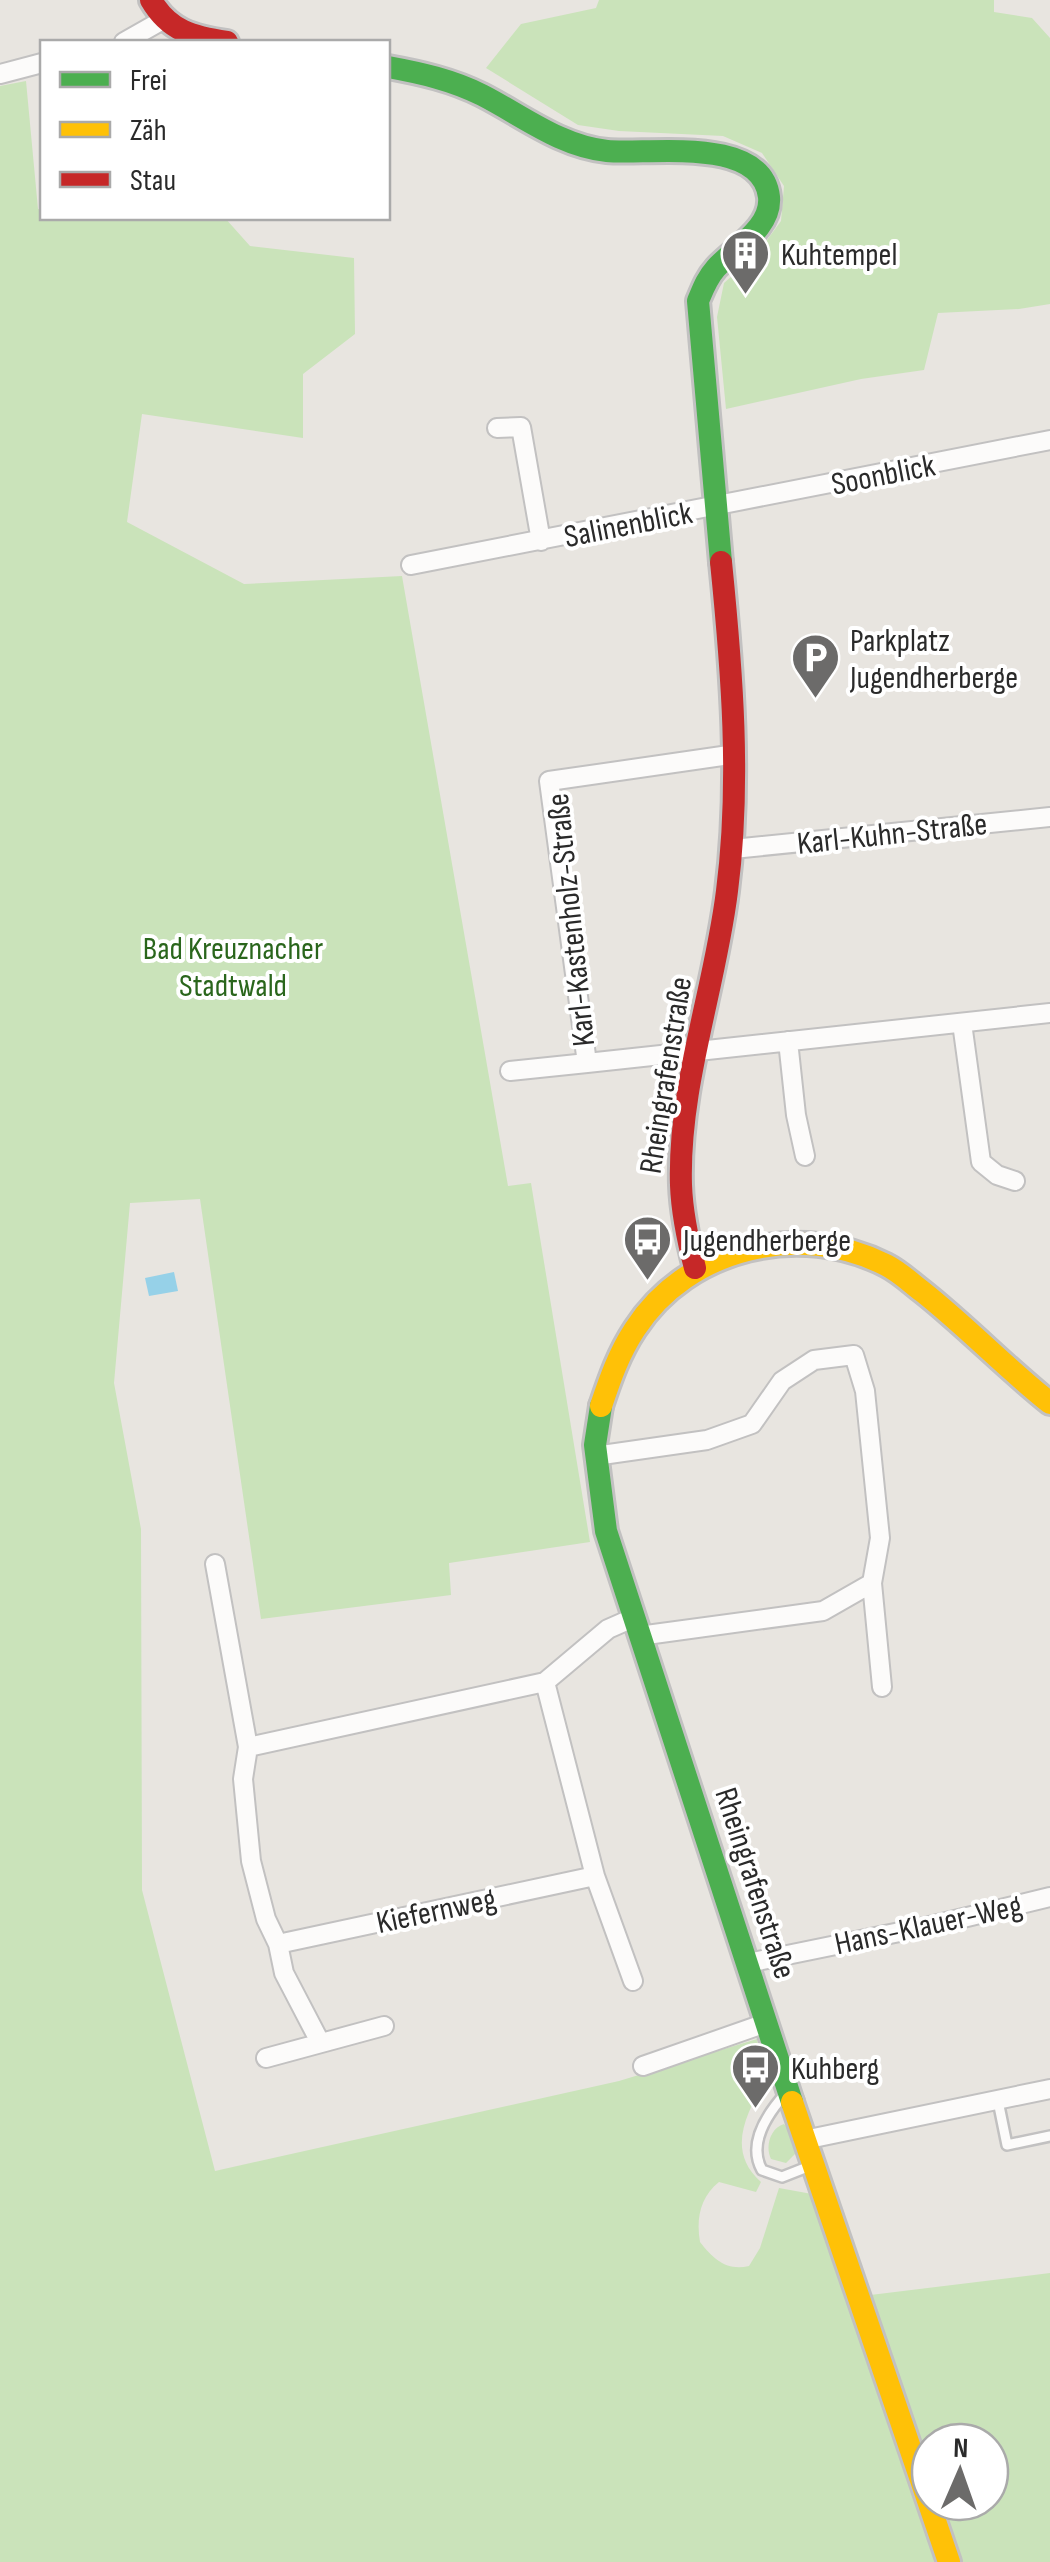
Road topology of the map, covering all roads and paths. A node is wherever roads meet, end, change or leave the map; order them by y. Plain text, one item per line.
1 (156, 10) edge
2 (126, 40) edge
3 (212, 40) edge
4 (40, 64) edge
5 (390, 67) edge
6 (0, 74) edge
7 (497, 428) dead end
8 (1050, 440) edge
9 (716, 507) junction
10 (541, 542) junction
11 (412, 565) dead end
12 (736, 754) junction
13 (1050, 817) edge
14 (733, 848) junction
15 (1050, 1013) edge
16 (962, 1023) junction
17 (788, 1041) junction
18 (698, 1050) junction
19 (586, 1063) junction
20 (510, 1071) dead end
21 (805, 1156) dead end
22 (1014, 1181) dead end
23 (695, 1268) junction
24 (1050, 1403) edge
25 (595, 1456) junction
26 (215, 1564) dead end
27 (872, 1583) junction
28 (636, 1627) junction
29 (545, 1682) junction
30 (882, 1688) dead end
31 (248, 1747) junction
32 (595, 1876) junction
33 (1050, 1897) edge
34 (278, 1944) junction
35 (748, 1963) junction
36 (633, 1981) dead end
37 (766, 2023) junction
38 (384, 2026) dead end
39 (320, 2042) junction
40 (266, 2058) dead end
41 (643, 2066) dead end
42 (1050, 2089) edge
43 (788, 2091) junction
44 (998, 2102) junction
45 (1050, 2136) edge
46 (804, 2140) junction
47 (813, 2165) junction
48 (949, 2562) edge

1 - 2 street
1 - 3 street
4 - 6 street
5 - 9 street, Rheingrafenstraße
7 - 10 street, Salinenblick
8 - 9 street, Soonblick
9 - 10 street, Salinenblick
9 - 12 street, Rheingrafenstraße
10 - 11 street, Salinenblick
12 - 14 street, Rheingrafenstraße
12 - 19 street, Karl-Kastenholz-Straße
13 - 14 street, Karl-Kuhn-Straße
14 - 18 street, Rheingrafenstraße
15 - 16 street, Karl-Kastenholz-Straße
16 - 17 street, Karl-Kastenholz-Straße
16 - 22 street
17 - 18 street, Karl-Kastenholz-Straße
17 - 21 street
18 - 19 street, Karl-Kastenholz-Straße
18 - 23 street, Rheingrafenstraße
19 - 20 street, Karl-Kastenholz-Straße
23 - 24 street
23 - 25 street, Rheingrafenstraße
25 - 27 street
25 - 28 street, Rheingrafenstraße
26 - 31 street
27 - 28 street
27 - 30 street
28 - 29 street
28 - 35 street, Rheingrafenstraße
29 - 31 street
29 - 32 street
31 - 34 street
32 - 34 street, Kiefernweg
32 - 36 street
33 - 35 street, Hans-Klauer-Weg
34 - 39 street
35 - 37 street, Rheingrafenstraße
37 - 41 street
37 - 43 street, Rheingrafenstraße
38 - 39 street
39 - 40 street
42 - 44 street
43 - 46 street, Rheingrafenstraße
43 - 47 lane
44 - 45 lane
44 - 46 street
46 - 47 street, Rheingrafenstraße
47 - 48 street, Rheingrafenstraße

